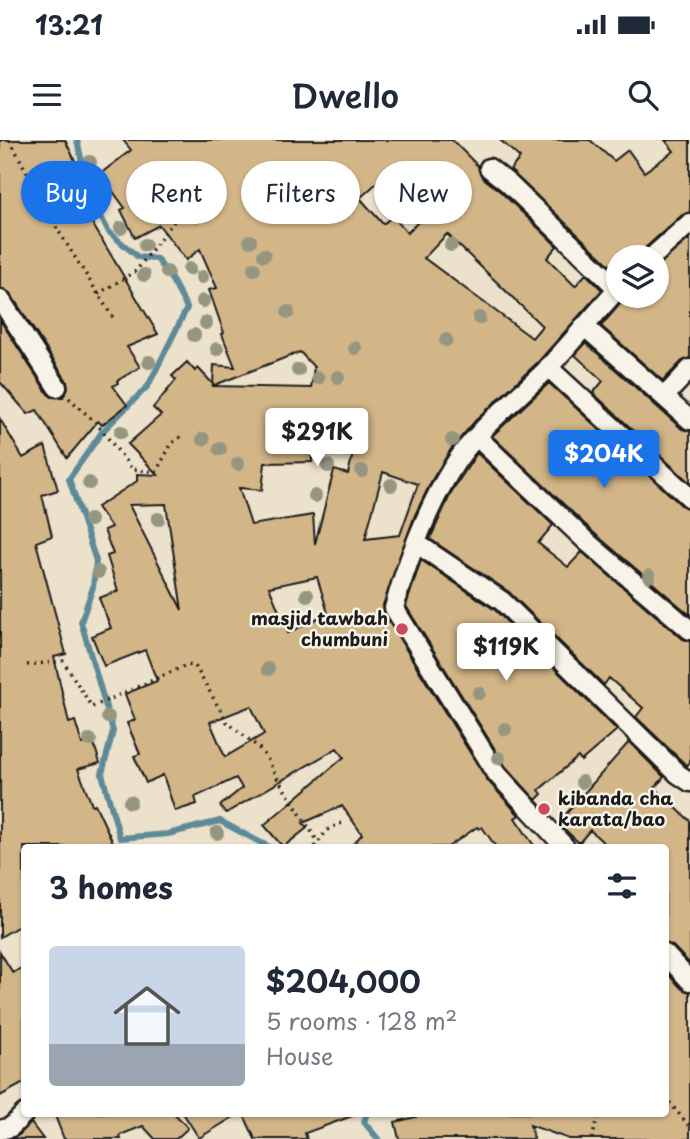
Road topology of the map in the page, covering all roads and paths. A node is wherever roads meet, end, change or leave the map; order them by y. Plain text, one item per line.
1 (10, 140) edge
2 (489, 168) dead end
3 (690, 223) edge
4 (172, 224) edge
5 (665, 245) edge
6 (606, 277) edge
7 (98, 294) junction
8 (0, 299) edge
9 (606, 302) edge
10 (115, 321) dead end
11 (584, 326) junction
12 (548, 367) junction
13 (690, 369) edge
14 (57, 387) joint
15 (664, 397) junction
16 (690, 420) edge
17 (183, 435) dead end
18 (477, 437) junction
19 (690, 498) edge
20 (416, 542) junction
21 (690, 630) edge
22 (27, 665) dead end
23 (690, 782) edge
24 (346, 821) dead end
25 (316, 844) edge
26 (318, 844) edge
27 (562, 844) edge
28 (669, 958) edge
29 (690, 981) edge
30 (669, 1102) edge
31 (21, 1117) edge
32 (599, 1117) edge
33 (690, 1128) edge
34 (0, 1130) edge
35 (592, 1139) edge

1 - 7 path
2 - 6 street
3 - 5 street
4 - 7 path
7 - 10 path
8 - 14 street
9 - 11 street
11 - 12 street
11 - 15 street
12 - 18 street
12 - 19 street
13 - 15 street
14 - 17 path
15 - 16 street
18 - 20 street
18 - 21 street
20 - 23 street
20 - 27 street
22 - 25 path
24 - 26 path
28 - 29 street
30 - 33 path
31 - 34 street
32 - 35 path

